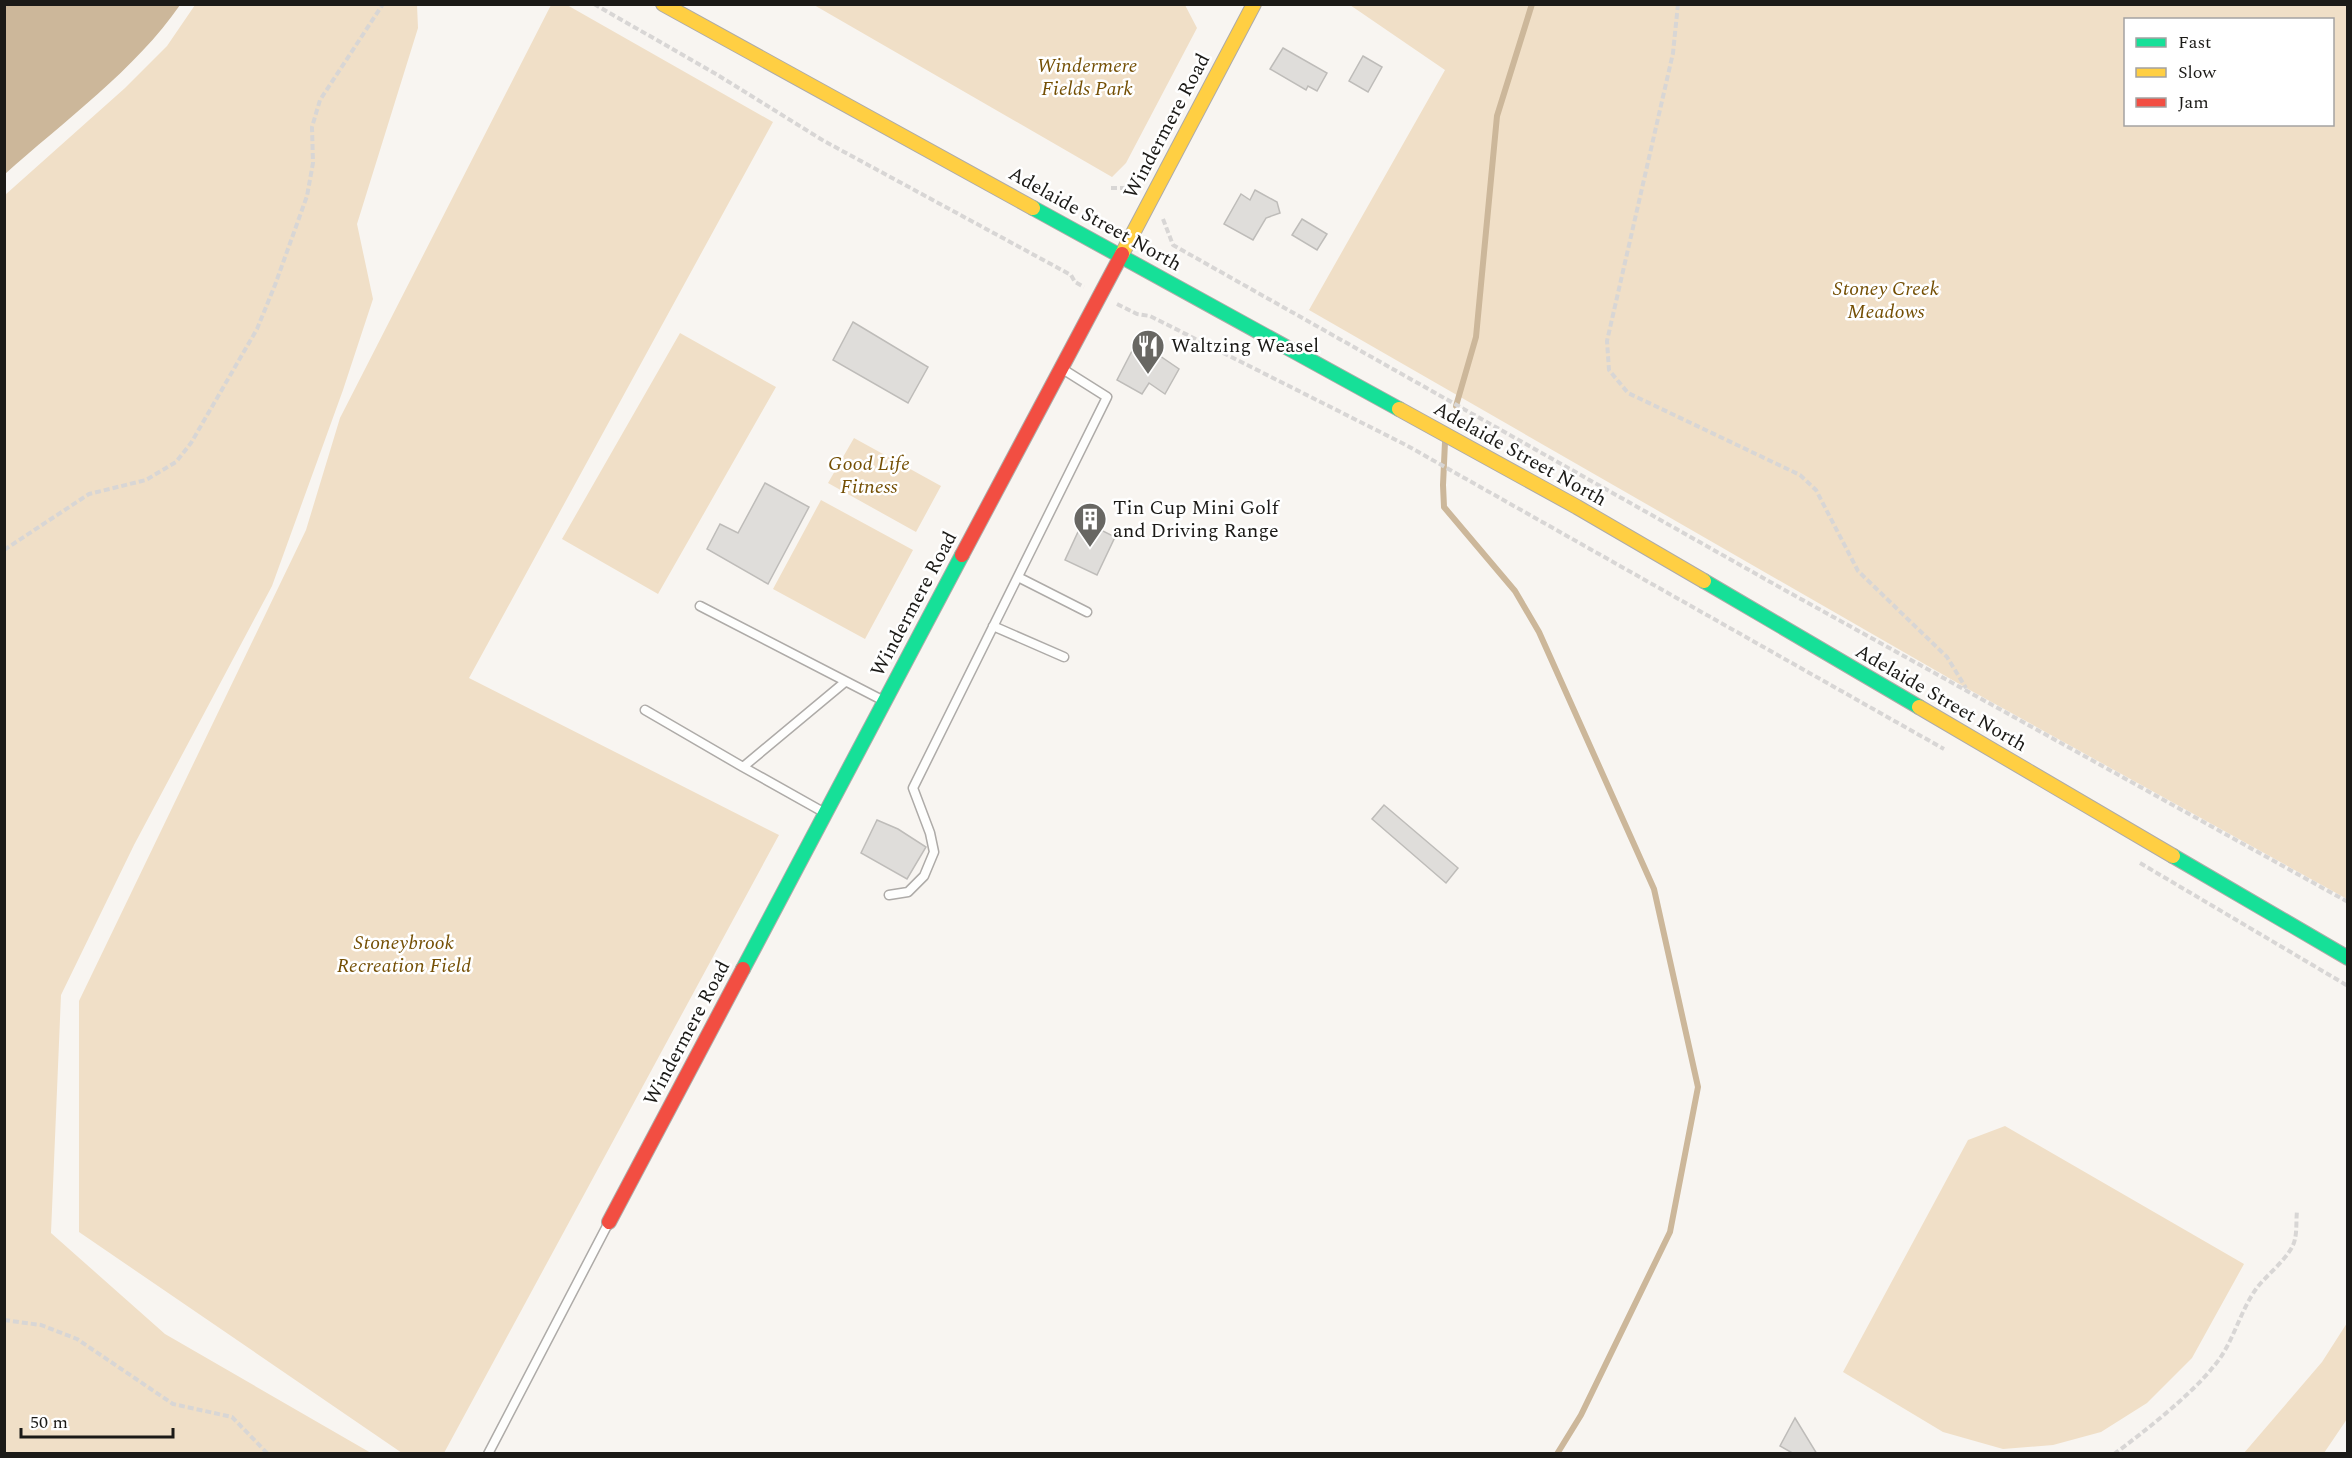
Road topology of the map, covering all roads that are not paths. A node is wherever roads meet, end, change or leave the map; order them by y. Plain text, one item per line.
1 (663, 4) edge
2 (1254, 4) edge
3 (1120, 255) junction
4 (1060, 368) junction
5 (1018, 577) junction
6 (700, 606) dead end
7 (1087, 612) dead end
8 (993, 626) junction
9 (1064, 657) dead end
10 (845, 682) junction
11 (884, 702) junction
12 (645, 710) dead end
13 (743, 767) junction
14 (825, 814) junction
15 (889, 895) dead end
16 (2348, 958) edge
17 (609, 1222) joint
18 (488, 1454) edge

1 - 3 main road, Adelaide Street North
2 - 3 main road, Windermere Road
3 - 4 main road, Windermere Road
3 - 16 main road, Adelaide Street North
4 - 5 lane
4 - 11 main road, Windermere Road
5 - 7 lane
5 - 8 lane
6 - 10 lane
8 - 9 lane
8 - 15 lane
10 - 11 lane
10 - 13 lane
11 - 14 main road, Windermere Road
12 - 13 lane
13 - 14 lane
14 - 17 main road, Windermere Road
17 - 18 lane

